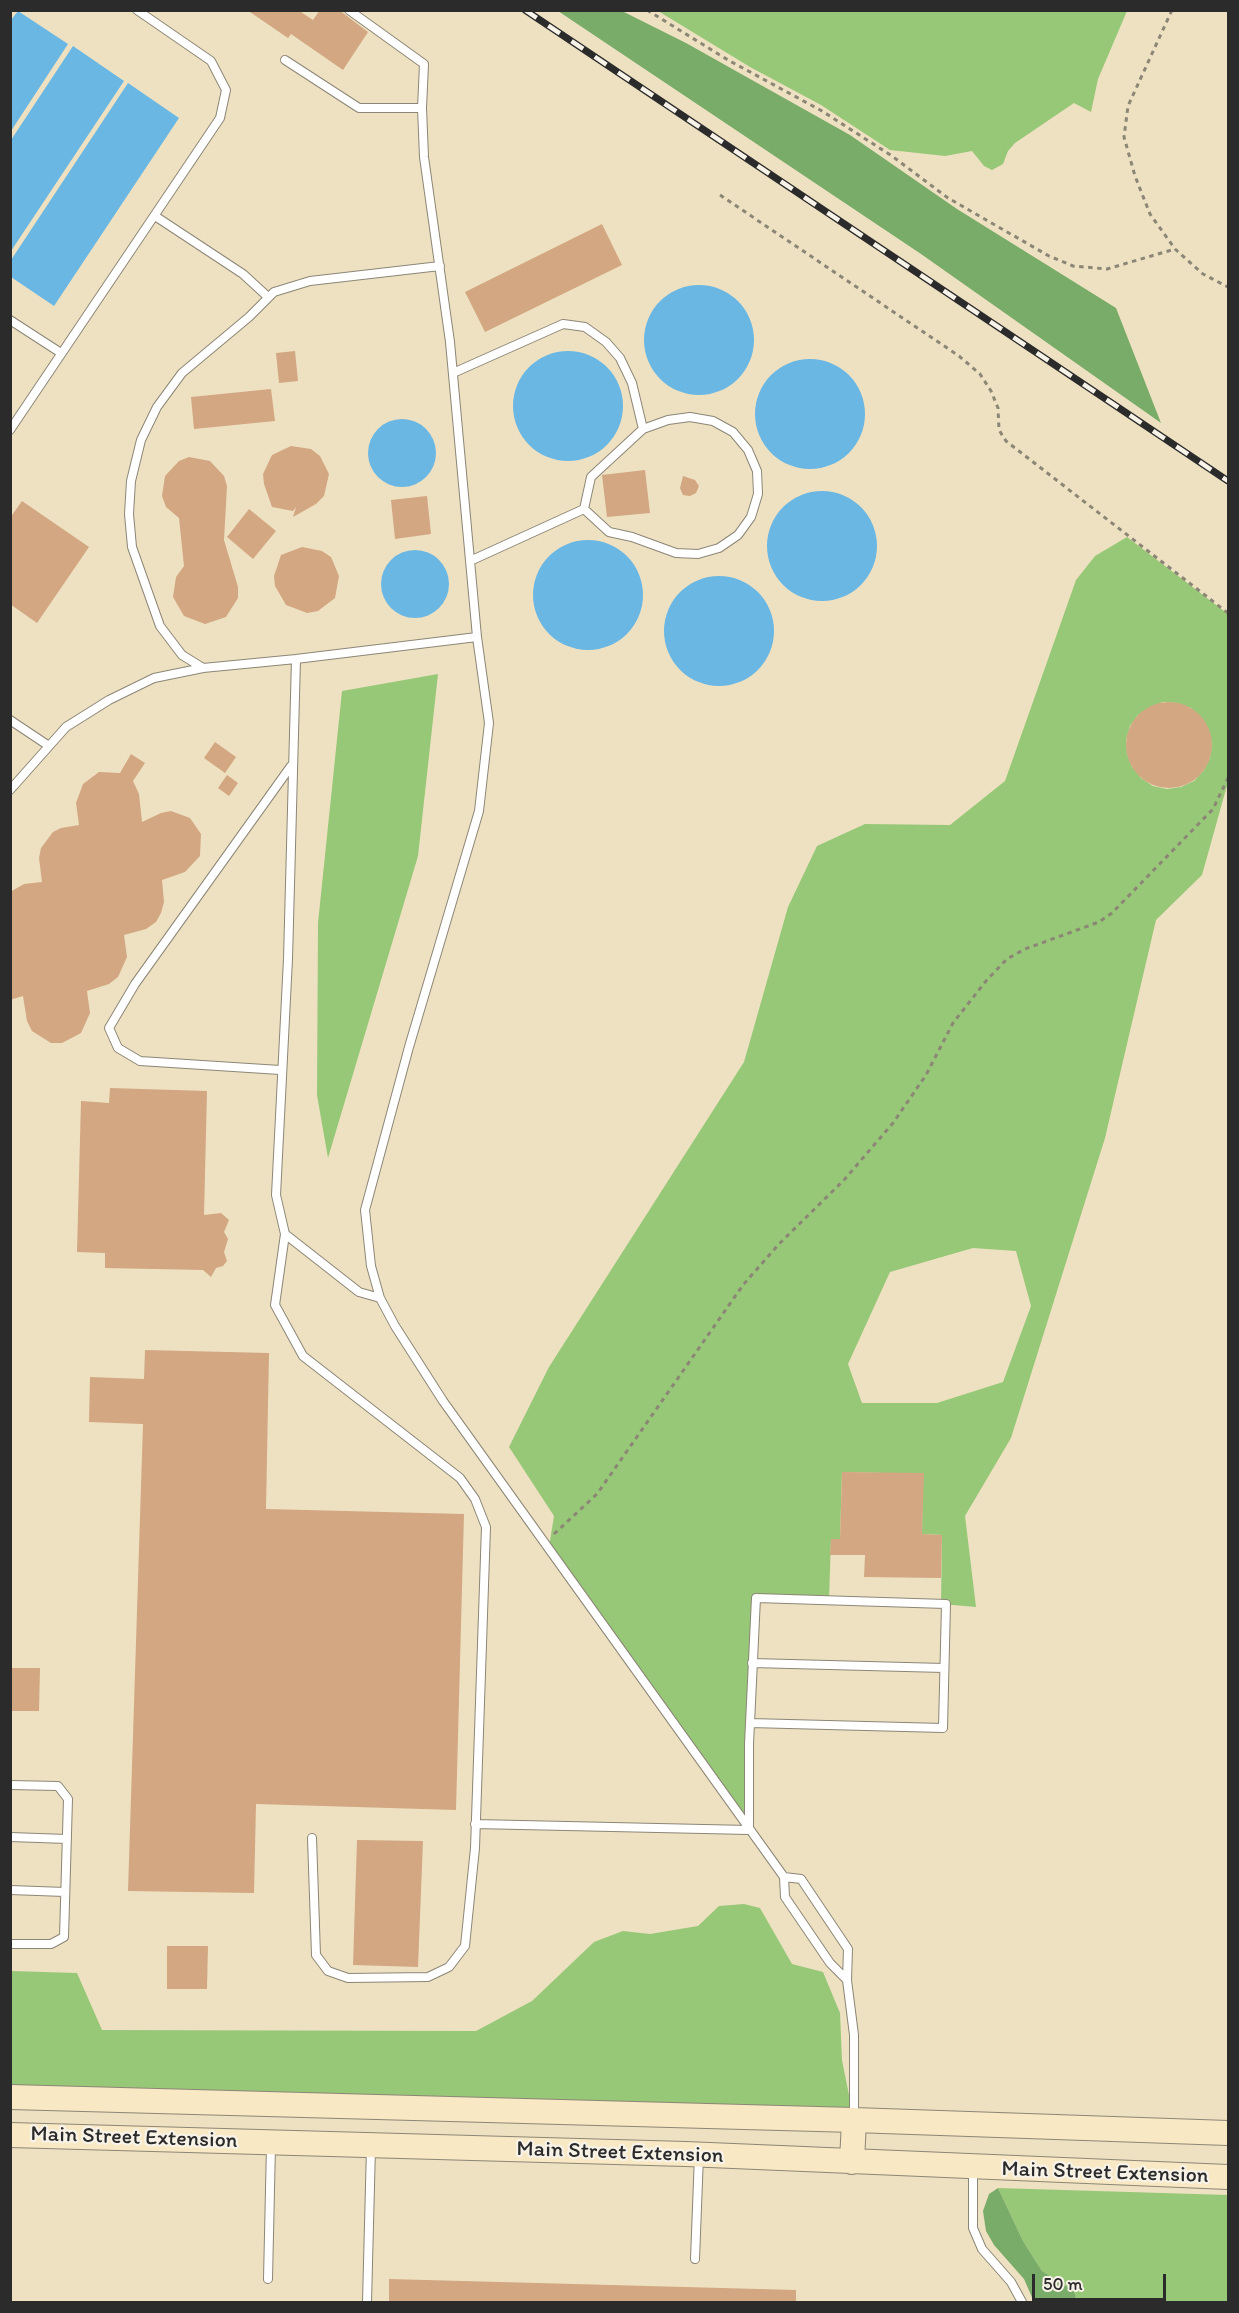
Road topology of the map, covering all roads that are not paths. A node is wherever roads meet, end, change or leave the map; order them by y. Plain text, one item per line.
1 (137, 10) edge
2 (348, 10) edge
3 (285, 60) dead end
4 (422, 108) junction
5 (155, 216) junction
6 (440, 266) junction
7 (268, 297) junction
8 (10, 320) edge
9 (61, 353) junction
10 (453, 373) junction
11 (643, 429) junction
12 (10, 430) edge
13 (584, 509) junction
14 (470, 561) junction
15 (477, 637) junction
16 (296, 659) junction
17 (203, 668) junction
18 (10, 720) edge
19 (49, 746) junction
20 (291, 766) junction
21 (10, 790) edge
22 (280, 1070) junction
23 (285, 1234) junction
24 (380, 1298) junction
25 (753, 1663) junction
26 (944, 1668) junction
27 (750, 1723) junction
28 (10, 1785) edge
29 (475, 1824) junction
30 (749, 1830) junction
31 (10, 1837) edge
32 (312, 1838) dead end
33 (67, 1839) junction
34 (784, 1877) junction
35 (10, 1890) edge
36 (65, 1892) junction
37 (10, 1944) edge
38 (847, 1980) junction
39 (10, 2097) edge
40 (854, 2120) junction
41 (1228, 2133) edge
42 (10, 2135) edge
43 (271, 2142) junction
44 (372, 2145) junction
45 (699, 2155) junction
46 (852, 2162) junction
47 (973, 2168) junction
48 (1228, 2177) edge
49 (695, 2259) dead end
50 (268, 2279) dead end
51 (367, 2302) edge
52 (1022, 2302) edge

1 - 5 lane
2 - 4 lane
3 - 4 lane
4 - 6 lane
5 - 7 lane
5 - 9 lane
6 - 7 lane
6 - 10 lane
7 - 17 lane
8 - 9 lane
9 - 12 lane
10 - 11 lane
10 - 14 lane
11 - 13 lane
11 - 13 lane
13 - 14 lane
14 - 15 lane
15 - 16 lane
15 - 24 lane
16 - 17 lane
16 - 20 lane
17 - 19 lane
18 - 19 lane
19 - 21 lane
20 - 22 lane
20 - 22 lane
22 - 23 lane
23 - 24 lane
23 - 29 lane
24 - 30 lane
25 - 26 lane
25 - 26 lane
25 - 27 lane
26 - 27 lane
27 - 30 lane
28 - 33 lane
29 - 30 lane
29 - 32 lane
30 - 34 lane
31 - 33 lane
33 - 36 lane
34 - 38 lane
34 - 38 lane
35 - 36 lane
36 - 37 lane
38 - 40 lane
39 - 40 main road, Main Street Extension
40 - 41 main road, Main Street Extension
40 - 46 main road
42 - 43 main road, Main Street Extension
43 - 44 main road, Main Street Extension
43 - 50 lane
44 - 45 main road, Main Street Extension
44 - 51 lane
45 - 46 main road, Main Street Extension
45 - 49 lane
46 - 47 main road, Main Street Extension
47 - 48 main road, Main Street Extension
47 - 52 lane

